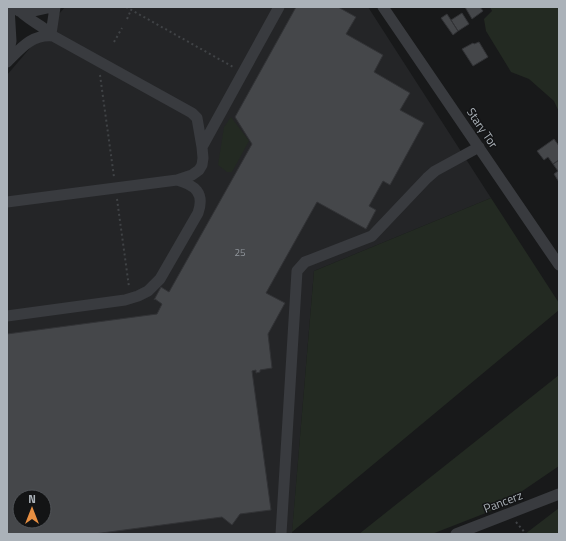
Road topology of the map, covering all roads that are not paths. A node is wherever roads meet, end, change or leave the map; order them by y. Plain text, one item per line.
1 (53, 7) edge
2 (279, 7) edge
3 (383, 7) edge
4 (14, 8) edge
5 (52, 35) junction
6 (7, 62) edge
7 (479, 147) junction
8 (202, 148) junction
9 (177, 180) junction
10 (7, 202) edge
11 (559, 265) edge
12 (7, 316) edge
13 (559, 494) edge
14 (281, 534) edge
15 (456, 534) edge

1 - 4 street
1 - 5 street
2 - 8 street
3 - 7 street, Stary Tor
4 - 5 street
4 - 6 street
5 - 6 street
5 - 8 street
7 - 11 street, Stary Tor
7 - 14 street
8 - 9 street
9 - 10 street
9 - 12 street
13 - 15 street, Pancerz

